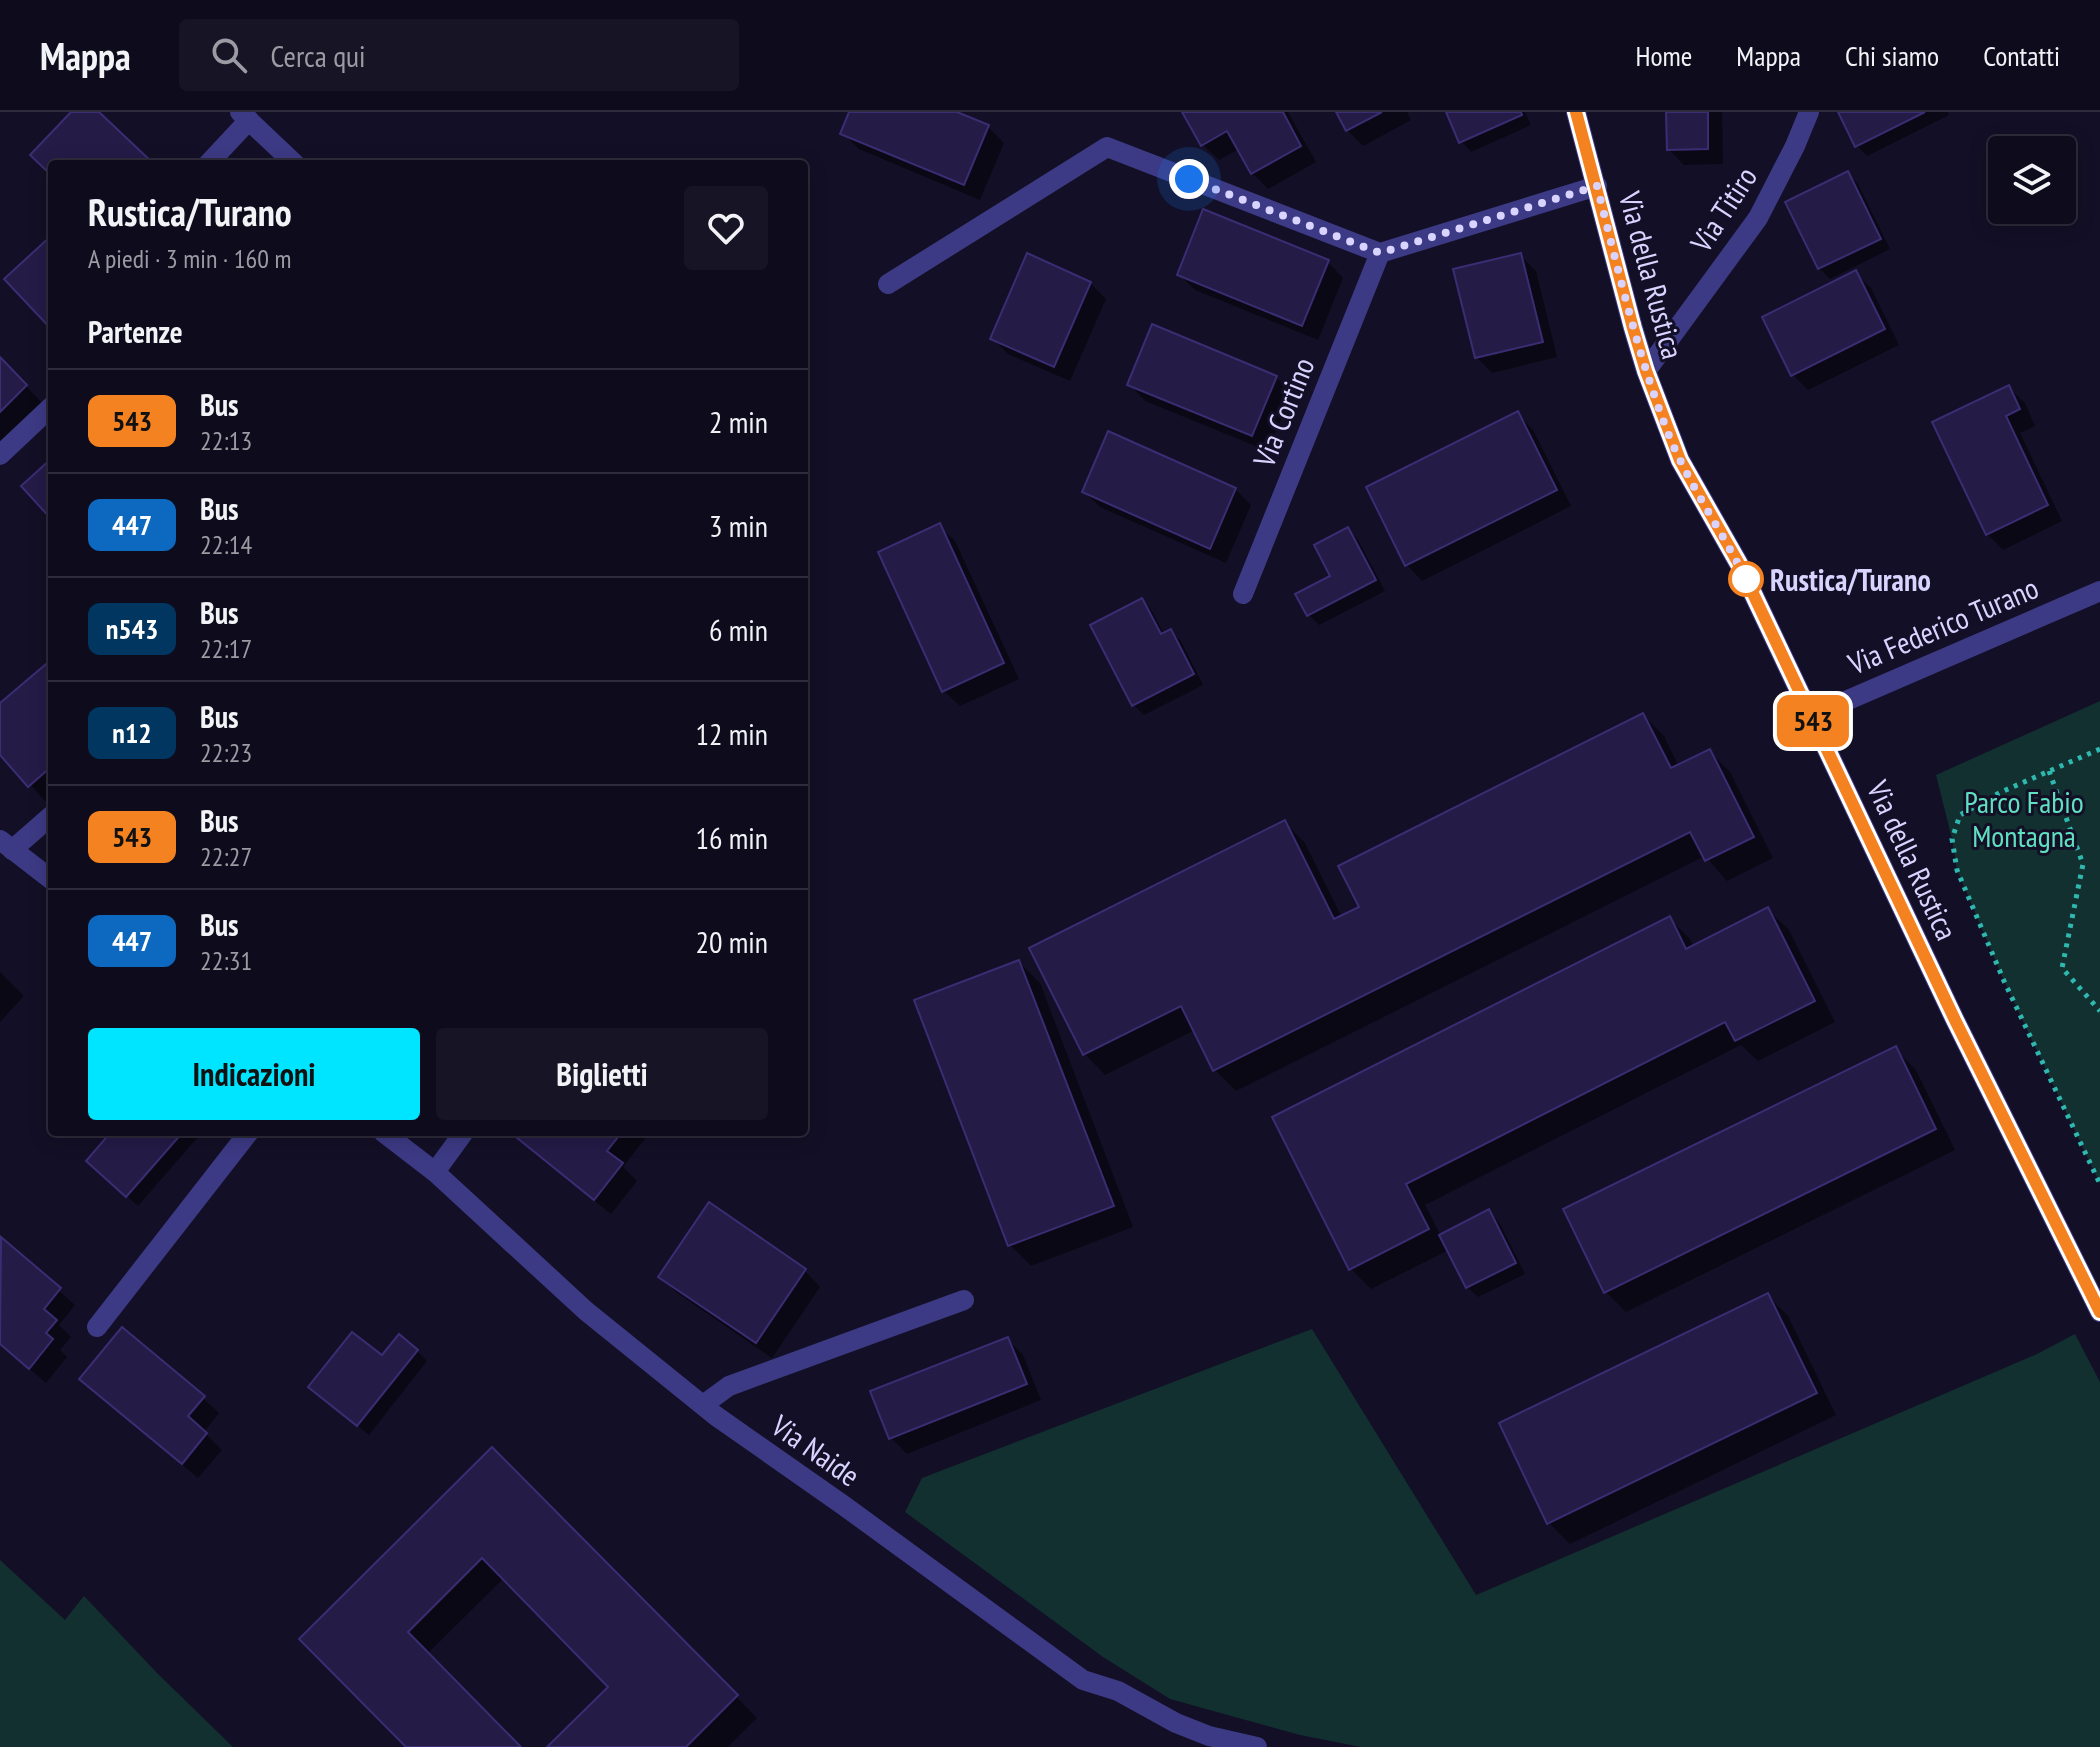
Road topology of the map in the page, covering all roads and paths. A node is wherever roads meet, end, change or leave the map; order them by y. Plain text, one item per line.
1 (1576, 112) edge
2 (1809, 112) edge
3 (245, 116) edge
4 (211, 160) edge
5 (291, 160) edge
6 (1597, 186) junction
7 (1380, 253) junction
8 (888, 284) dead end
9 (1646, 371) junction
10 (48, 410) edge
11 (0, 455) edge
12 (2100, 591) edge
13 (1243, 594) dead end
14 (1811, 716) junction
15 (2100, 749) edge
16 (2049, 771) junction
17 (48, 818) edge
18 (6, 845) edge
19 (48, 877) edge
20 (2100, 1011) edge
21 (246, 1136) edge
22 (388, 1136) edge
23 (461, 1136) edge
24 (435, 1172) junction
25 (2100, 1184) edge
26 (964, 1300) dead end
27 (2100, 1312) edge
28 (97, 1327) dead end
29 (703, 1405) junction
30 (1251, 1746) edge

1 - 6 street, Via della Rustica
2 - 9 street, Via Titiro
3 - 4 street
3 - 5 street
6 - 7 street
6 - 9 street, Via della Rustica
7 - 8 street
7 - 13 street, Via Cortino
9 - 14 street, Via della Rustica
10 - 11 street
12 - 14 street, Via Federico Turano
14 - 27 street, Via della Rustica
15 - 16 path
16 - 20 path
16 - 25 path
17 - 18 street
18 - 19 street
21 - 28 street
22 - 24 street, Via Naide
23 - 24 street
24 - 29 street, Via Naide
26 - 29 street
29 - 30 street, Via Naide

